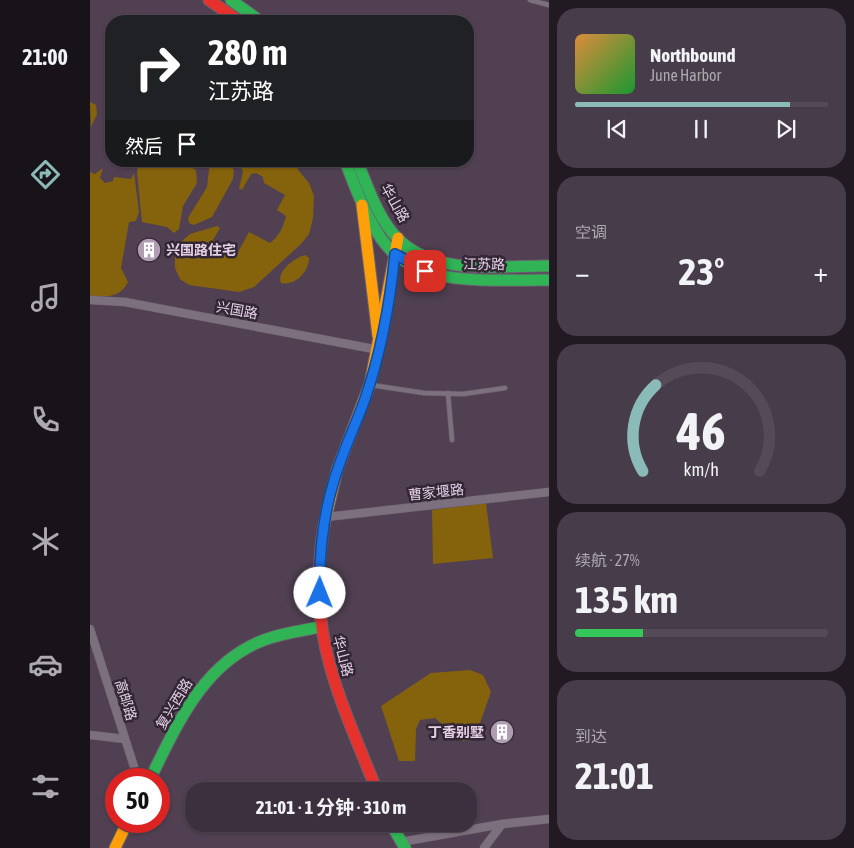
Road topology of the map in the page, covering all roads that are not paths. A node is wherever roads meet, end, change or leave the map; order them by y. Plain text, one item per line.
1 (209, 0) edge
2 (232, 0) edge
3 (530, 0) edge
4 (549, 5) edge
5 (230, 15) edge
6 (252, 15) edge
7 (347, 167) edge
8 (360, 167) edge
9 (361, 202) junction
10 (398, 238) junction
11 (395, 254) junction
12 (549, 266) edge
13 (549, 280) edge
14 (90, 300) edge
15 (379, 350) junction
16 (369, 385) junction
17 (505, 388) dead end
18 (448, 394) junction
19 (452, 440) dead end
20 (549, 492) edge
21 (326, 517) junction
22 (320, 627) junction
23 (90, 629) edge
24 (91, 638) edge
25 (90, 735) edge
26 (124, 739) junction
27 (134, 768) edge
28 (156, 768) edge
29 (373, 782) edge
30 (549, 819) edge
31 (502, 824) junction
32 (396, 832) edge
33 (122, 833) edge
34 (403, 845) edge
35 (115, 848) edge
36 (484, 848) edge

1 - 5 main road
2 - 6 main road
3 - 4 lane
7 - 9 main road, 华山路
8 - 10 main road, 华山路
9 - 11 main road, 江苏路
9 - 15 main road, 华山路
10 - 11 main road, 华山路
10 - 12 main road, 江苏路
11 - 13 main road, 江苏路
11 - 15 main road, 华山路
14 - 15 street, 兴国路
15 - 16 main road, 华山路
16 - 18 lane
16 - 21 main road, 华山路
17 - 18 lane
18 - 19 lane
20 - 21 street, 曹家堰路
21 - 22 main road, 华山路
22 - 28 main road, 复兴西路
22 - 29 main road, 华山路
23 - 24 street, 高邮路
24 - 26 street, 高邮路
25 - 26 street
26 - 27 street, 高邮路
30 - 31 street
31 - 34 street
31 - 36 street
32 - 34 main road
33 - 35 main road

